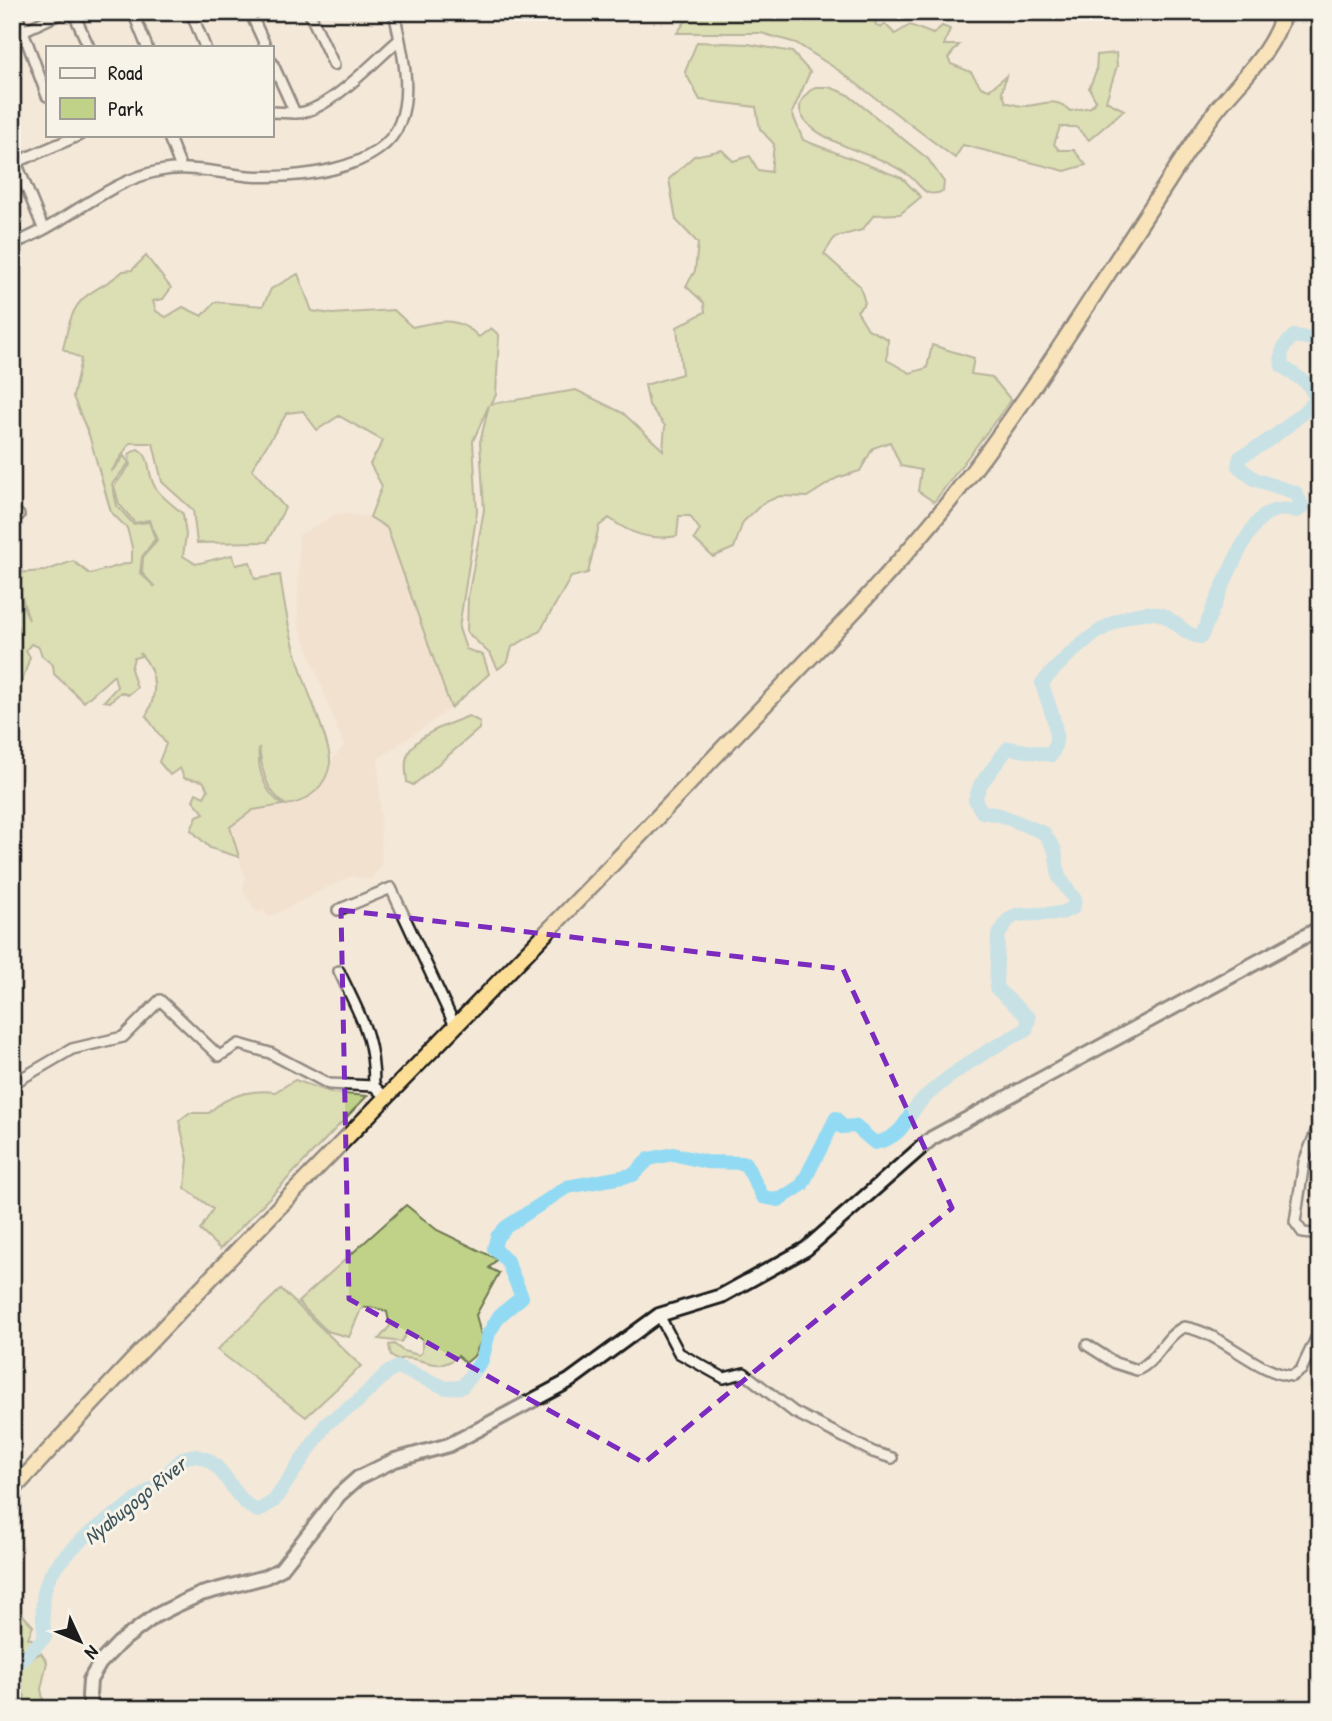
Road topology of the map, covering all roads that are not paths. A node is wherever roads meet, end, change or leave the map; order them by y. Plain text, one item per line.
1 (16, 12) edge
2 (64, 12) edge
3 (73, 12) edge
4 (133, 12) edge
5 (191, 12) edge
6 (250, 12) edge
7 (309, 12) edge
8 (394, 12) edge
9 (1284, 12) edge
10 (23, 33) junction
11 (12, 36) edge
12 (399, 40) junction
13 (89, 46) edge
14 (147, 46) edge
15 (205, 46) edge
16 (266, 46) edge
17 (273, 64) edge
18 (334, 65) dead end
19 (46, 93) edge
20 (273, 112) edge
21 (295, 113) junction
22 (168, 136) edge
23 (64, 139) edge
24 (12, 152) edge
25 (14, 163) edge
26 (181, 169) junction
27 (43, 228) junction
28 (12, 244) edge
29 (338, 910) dead end
30 (1320, 928) edge
31 (339, 971) dead end
32 (456, 1028) junction
33 (12, 1084) edge
34 (374, 1086) junction
35 (385, 1097) junction
36 (1320, 1122) edge
37 (1320, 1235) edge
38 (659, 1315) junction
39 (1320, 1330) edge
40 (1087, 1345) dead end
41 (892, 1458) dead end
42 (12, 1491) edge
43 (92, 1709) edge

1 - 10 street
2 - 10 street
3 - 13 street
4 - 14 street
5 - 15 street
6 - 16 street
7 - 18 street
8 - 12 street
9 - 32 highway
10 - 11 street
10 - 19 street
12 - 21 street
12 - 26 street
17 - 21 street
20 - 21 street
22 - 26 street
23 - 25 street
24 - 25 street
25 - 27 street
26 - 27 street
27 - 28 street
29 - 32 street
30 - 38 main road
31 - 34 street
32 - 35 highway
33 - 34 street
34 - 35 street
35 - 42 highway
36 - 37 street
38 - 41 street
38 - 43 main road
39 - 40 street

